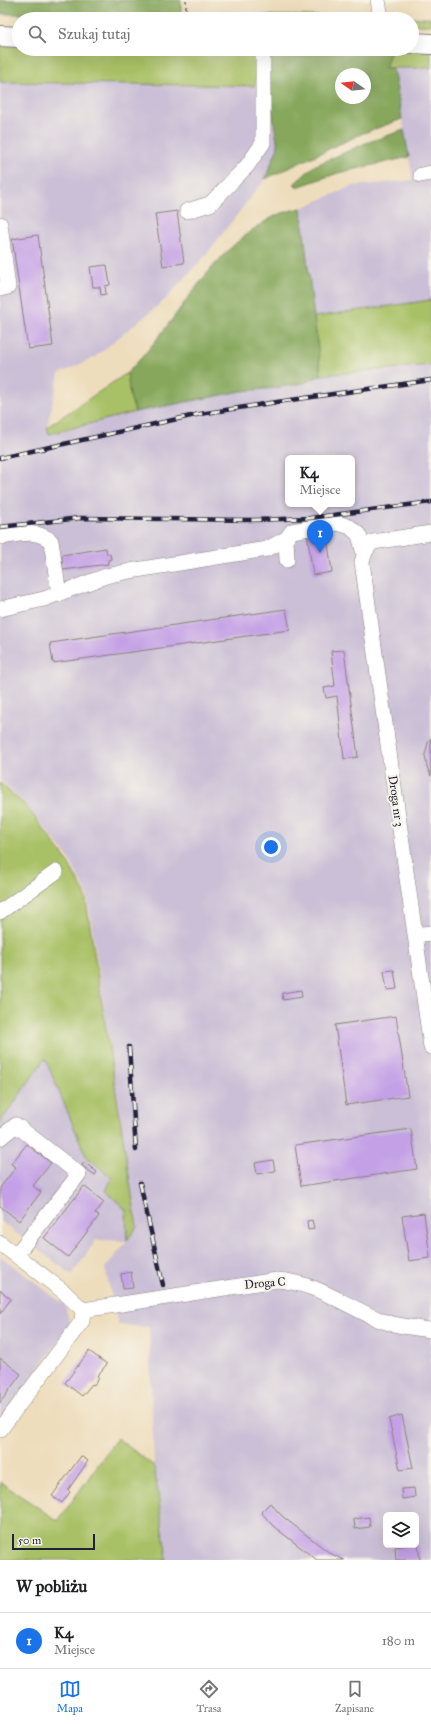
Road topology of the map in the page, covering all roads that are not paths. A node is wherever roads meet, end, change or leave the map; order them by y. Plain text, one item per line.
1 (378, 0) edge
2 (380, 12) edge
3 (0, 36) edge
4 (12, 36) edge
5 (419, 43) edge
6 (431, 44) edge
7 (263, 56) edge
8 (187, 211) dead end
9 (0, 224) edge
10 (0, 288) edge
11 (431, 533) edge
12 (0, 537) edge
13 (286, 539) junction
14 (364, 554) junction
15 (287, 560) dead end
16 (59, 594) junction
17 (0, 609) edge
18 (56, 872) dead end
19 (0, 912) edge
20 (431, 933) edge
21 (415, 935) junction
22 (431, 1047) edge
23 (0, 1138) edge
24 (0, 1243) edge
25 (16, 1255) junction
26 (83, 1310) junction
27 (431, 1330) edge
28 (0, 1430) edge

1 - 2 street
3 - 4 main road
5 - 6 main road
7 - 8 street
9 - 10 street
11 - 14 street
12 - 16 street
13 - 14 street, Droga nr 3
13 - 15 street
13 - 16 street, Droga nr 3
14 - 21 street, Droga nr 3
16 - 17 street, Droga nr 3
18 - 19 street
20 - 21 street
21 - 22 street, Droga nr 3
23 - 25 street
24 - 25 street
25 - 26 street
26 - 27 street, Droga C
26 - 28 street

